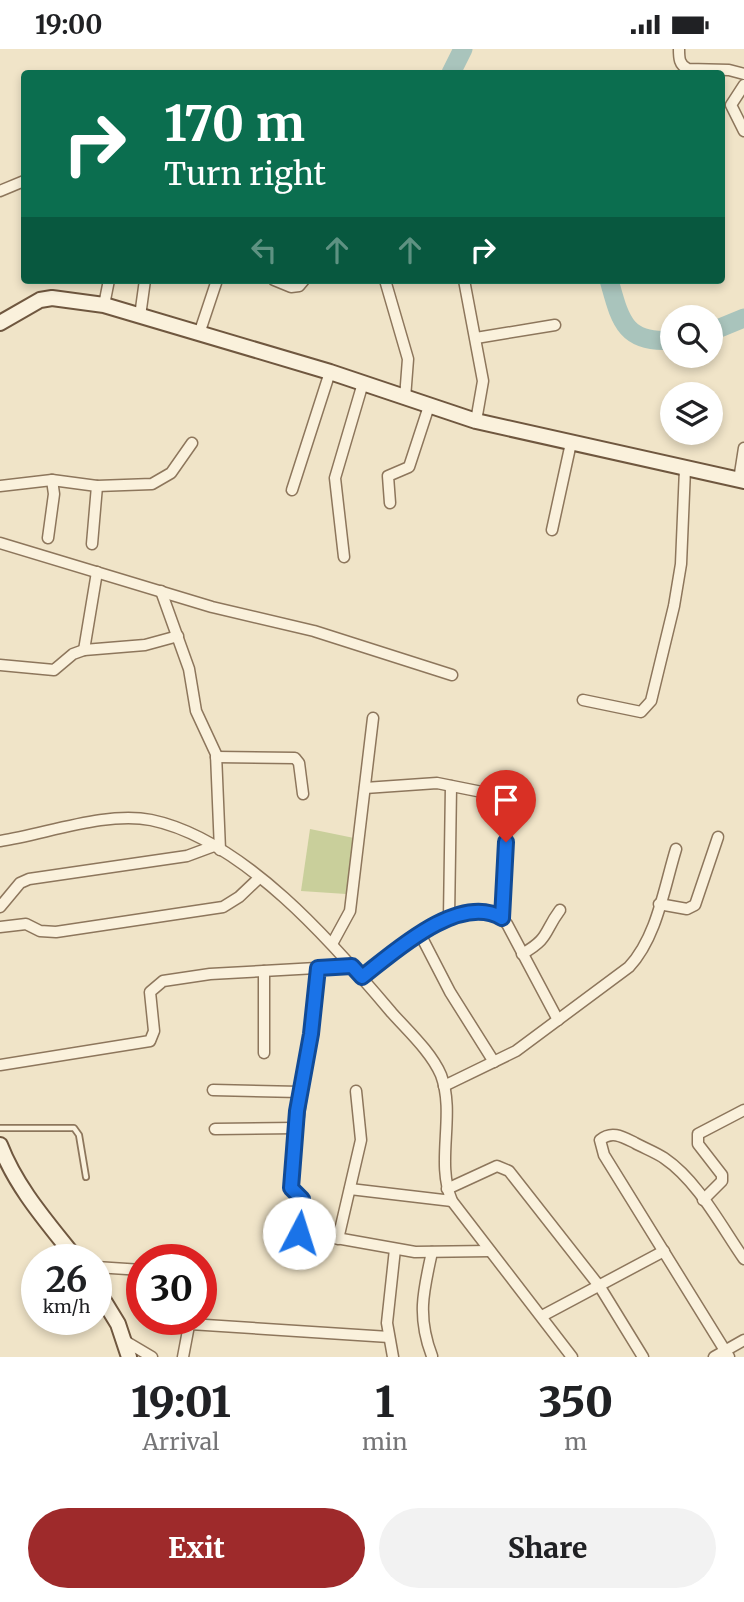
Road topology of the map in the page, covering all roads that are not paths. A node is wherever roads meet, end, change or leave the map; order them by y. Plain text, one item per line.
1 (679, 49) edge
2 (683, 70) edge
3 (725, 73) edge
4 (744, 74) edge
5 (744, 85) edge
6 (744, 131) edge
7 (21, 182) edge
8 (0, 191) edge
9 (108, 284) edge
10 (144, 284) edge
11 (216, 284) edge
12 (284, 284) edge
13 (301, 284) edge
14 (386, 284) edge
15 (465, 284) edge
16 (104, 305) junction
17 (139, 316) junction
18 (0, 323) edge
19 (555, 324) dead end
20 (199, 334) junction
21 (476, 338) junction
22 (330, 372) junction
23 (363, 383) junction
24 (405, 398) junction
25 (429, 406) junction
26 (476, 421) junction
27 (192, 443) dead end
28 (571, 443) junction
29 (744, 448) edge
30 (685, 469) junction
31 (52, 480) junction
32 (741, 481) edge
33 (0, 486) edge
34 (97, 486) junction
35 (292, 490) dead end
36 (390, 503) dead end
37 (552, 530) dead end
38 (48, 538) dead end
39 (0, 543) edge
40 (92, 544) dead end
41 (344, 557) dead end
42 (97, 572) junction
43 (161, 591) junction
44 (178, 636) junction
45 (84, 650) junction
46 (0, 665) edge
47 (452, 675) dead end
48 (583, 701) dead end
49 (373, 718) dead end
50 (216, 758) junction
51 (451, 786) junction
52 (365, 788) junction
53 (303, 794) dead end
54 (492, 794) dead end
55 (719, 837) dead end
56 (0, 841) edge
57 (506, 842) dead end
58 (217, 848) junction
59 (676, 849) dead end
60 (259, 878) junction
61 (659, 904) junction
62 (0, 907) edge
63 (560, 910) dead end
64 (449, 918) junction
65 (502, 918) junction
66 (0, 927) edge
67 (419, 932) junction
68 (332, 944) junction
69 (523, 954) junction
70 (352, 966) junction
71 (318, 968) junction
72 (264, 971) junction
73 (362, 977) junction
74 (558, 1020) junction
75 (264, 1053) dead end
76 (494, 1062) junction
77 (0, 1065) edge
78 (444, 1086) junction
79 (213, 1090) dead end
80 (356, 1091) dead end
81 (300, 1092) junction
82 (744, 1110) edge
83 (0, 1128) edge
84 (296, 1128) junction
85 (215, 1129) dead end
86 (0, 1145) edge
87 (86, 1177) dead end
88 (350, 1189) junction
89 (447, 1189) junction
90 (703, 1200) junction
91 (452, 1201) junction
92 (338, 1239) junction
93 (65, 1244) edge
94 (395, 1249) junction
95 (490, 1251) junction
96 (664, 1251) junction
97 (432, 1252) junction
98 (744, 1259) edge
99 (600, 1286) junction
100 (542, 1316) junction
101 (112, 1317) edge
102 (217, 1324) edge
103 (187, 1335) edge
104 (389, 1337) junction
105 (744, 1340) edge
106 (125, 1341) junction
107 (728, 1354) edge
108 (432, 1356) edge
109 (129, 1357) edge
110 (152, 1357) edge
111 (183, 1357) edge
112 (393, 1357) edge
113 (572, 1357) edge
114 (643, 1357) edge
115 (714, 1357) edge

1 - 2 street
3 - 4 street
5 - 6 street
7 - 8 street
9 - 16 street
10 - 17 street
11 - 20 street
12 - 13 street
14 - 24 street
15 - 21 street
16 - 17 street
16 - 18 street
17 - 20 street
19 - 21 street
20 - 22 street
21 - 26 street
22 - 23 street
22 - 35 street
23 - 24 street
23 - 41 street
24 - 25 street
25 - 26 street
25 - 36 street
26 - 28 street
27 - 34 street
28 - 30 street
28 - 37 street
29 - 32 street
30 - 32 street
30 - 48 street
31 - 33 street
31 - 34 street
31 - 38 street
34 - 40 street
39 - 42 street
42 - 43 street
42 - 45 street
43 - 44 street
43 - 47 street
44 - 45 street
44 - 50 street
45 - 46 street
49 - 52 street
50 - 53 street
50 - 58 street
51 - 52 street
51 - 54 street
51 - 64 street
52 - 68 street
55 - 61 street
56 - 58 street
57 - 65 street
58 - 60 street
58 - 62 street
59 - 61 street
60 - 66 street
60 - 68 street
61 - 74 street
63 - 69 street
64 - 65 street
64 - 67 street
65 - 69 street
67 - 73 street
67 - 76 street
68 - 70 street
69 - 74 street
70 - 71 street
70 - 73 street
71 - 72 street
71 - 81 street
72 - 75 street
72 - 77 street
73 - 78 street
74 - 76 street
76 - 78 street
78 - 89 street
79 - 81 street
80 - 88 street
81 - 84 street
82 - 90 street
83 - 87 lane
84 - 85 street
84 - 92 street
86 - 93 street
88 - 91 street
88 - 92 street
89 - 91 street
89 - 99 street
90 - 96 street
90 - 98 street
91 - 95 street
92 - 94 street
94 - 97 street
94 - 104 street
95 - 97 street
95 - 100 street
96 - 99 street
96 - 107 street
97 - 108 street
99 - 100 street
99 - 114 street
100 - 113 street
101 - 106 street
102 - 104 street
103 - 111 street
104 - 112 street
105 - 107 street
106 - 109 street
106 - 110 street
107 - 115 street

